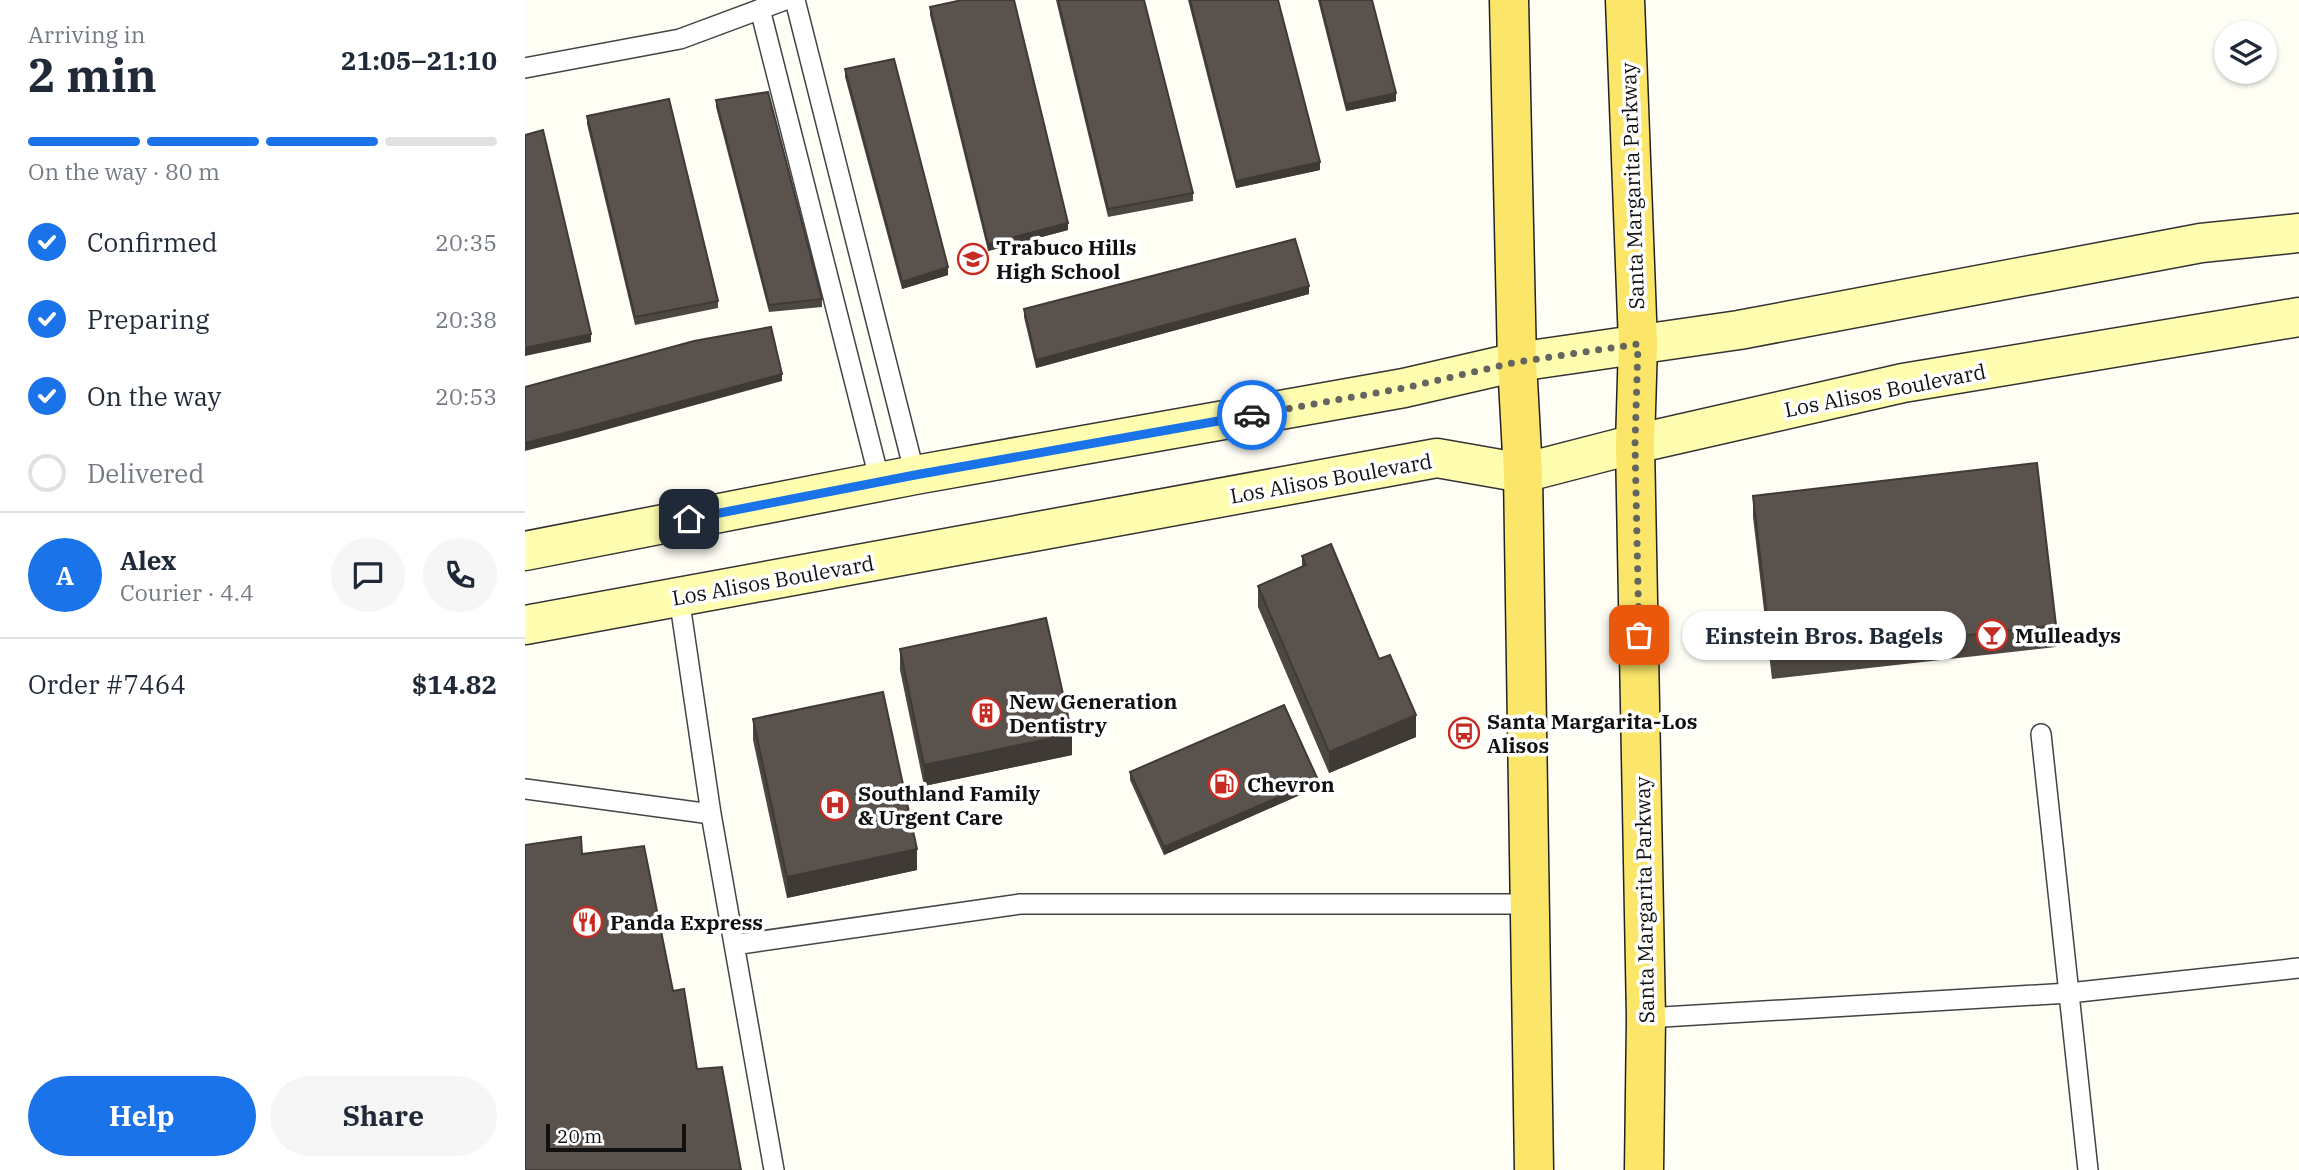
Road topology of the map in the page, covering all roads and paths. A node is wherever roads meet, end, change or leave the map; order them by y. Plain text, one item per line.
1 (785, 0) edge
2 (795, 0) edge
3 (1509, 0) edge
4 (1625, 0) edge
5 (760, 9) junction
6 (525, 68) edge
7 (2299, 233) edge
8 (2299, 317) edge
9 (1638, 344) junction
10 (1517, 362) junction
11 (1635, 444) junction
12 (1523, 473) junction
13 (897, 479) junction
14 (525, 551) edge
15 (680, 597) junction
16 (525, 625) edge
17 (2041, 734) dead end
18 (525, 789) edge
19 (711, 814) junction
20 (1529, 904) junction
21 (734, 945) junction
22 (2299, 968) edge
23 (2069, 993) junction
24 (1646, 1018) junction
25 (774, 1170) edge
26 (1534, 1170) edge
27 (1644, 1170) edge
28 (2088, 1170) edge

1 - 5 lane
2 - 13 lane
3 - 10 main road
4 - 9 main road, Santa Margarita Parkway
5 - 6 lane
5 - 13 lane
7 - 9 main road
8 - 11 main road, Los Alisos Boulevard
9 - 10 main road
9 - 11 main road, Santa Margarita Parkway
10 - 12 main road
10 - 13 main road
11 - 12 main road, Los Alisos Boulevard
11 - 24 main road, Santa Margarita Parkway
12 - 15 main road, Los Alisos Boulevard
12 - 20 main road
13 - 14 main road
15 - 16 main road, Los Alisos Boulevard
15 - 19 lane
17 - 23 lane
18 - 19 lane
19 - 21 lane
20 - 21 lane
20 - 26 main road
21 - 25 lane
22 - 23 lane
23 - 24 lane
23 - 28 lane
24 - 27 main road, Santa Margarita Parkway

